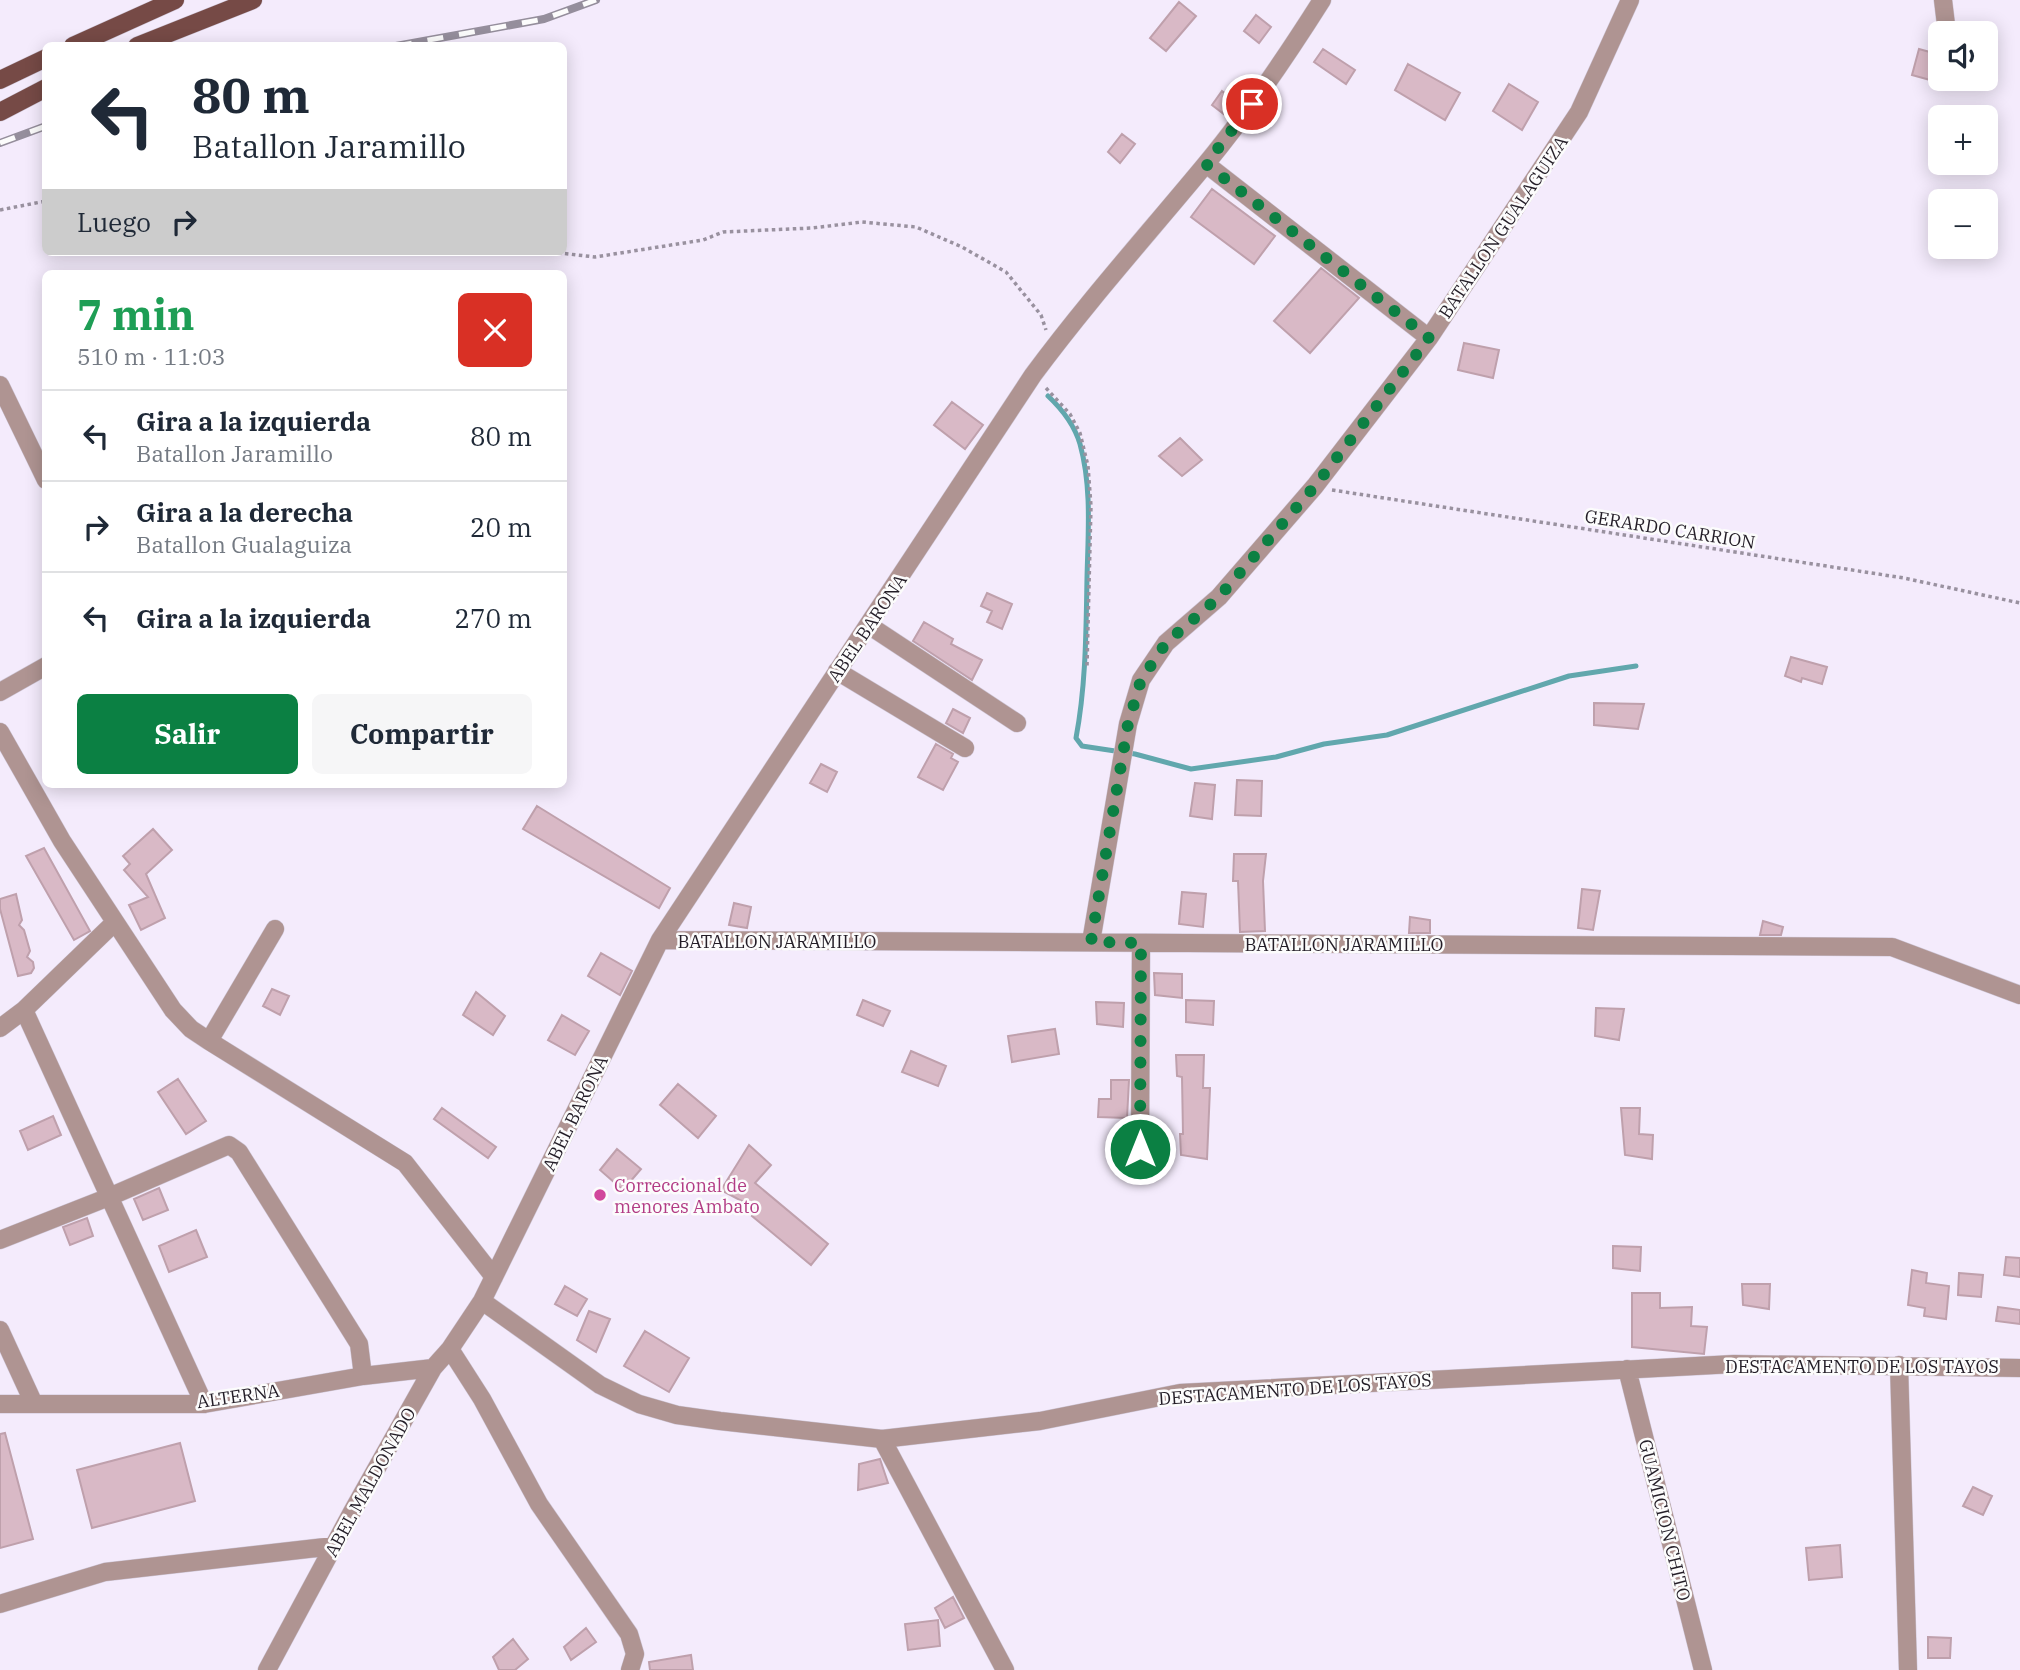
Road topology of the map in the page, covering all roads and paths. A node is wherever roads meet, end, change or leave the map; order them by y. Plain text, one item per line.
1 (175, 0) edge
2 (253, 0) edge
3 (1322, 0) edge
4 (1630, 0) edge
5 (1943, 0) edge
6 (1946, 21) edge
7 (81, 42) edge
8 (147, 42) edge
9 (42, 60) edge
10 (0, 80) edge
11 (42, 90) edge
12 (0, 112) edge
13 (1206, 164) junction
14 (42, 202) edge
15 (0, 210) edge
16 (567, 254) edge
17 (1429, 338) junction
18 (1051, 341) dead end
19 (1033, 376) junction
20 (0, 385) edge
21 (42, 472) edge
22 (1315, 486) junction
23 (2020, 603) edge
24 (870, 626) junction
25 (1087, 667) dead end
26 (42, 668) edge
27 (837, 671) junction
28 (0, 692) edge
29 (1017, 723) dead end
30 (0, 732) edge
31 (965, 748) dead end
32 (114, 923) junction
33 (275, 929) dead end
34 (660, 940) junction
35 (1091, 942) junction
36 (1141, 943) junction
37 (2020, 995) edge
38 (24, 1010) junction
39 (0, 1028) edge
40 (209, 1041) junction
41 (1140, 1149) dead end
42 (109, 1197) junction
43 (0, 1240) edge
44 (494, 1277) junction
45 (482, 1301) junction
46 (0, 1330) edge
47 (450, 1349) junction
48 (1899, 1365) junction
49 (2020, 1367) edge
50 (433, 1368) junction
51 (1627, 1369) junction
52 (363, 1376) junction
53 (0, 1404) edge
54 (34, 1404) junction
55 (204, 1404) junction
56 (882, 1439) junction
57 (334, 1546) junction
58 (0, 1604) edge
59 (267, 1670) edge
60 (630, 1670) edge
61 (1005, 1670) edge
62 (1703, 1670) edge
63 (1908, 1670) edge

1 - 7 main road
2 - 8 main road
3 - 13 street, ABEL BARONA
4 - 17 street, BATALLON GUALAGUIZA
5 - 6 street
9 - 10 main road
11 - 12 main road
13 - 17 street
13 - 19 street, ABEL BARONA
14 - 15 path
16 - 18 path
17 - 22 street, BATALLON GUALAGUIZA
19 - 24 street, ABEL BARONA
19 - 25 path
20 - 21 street
22 - 23 path, GERARDO CARRION
22 - 35 street, BATALLON GUALAGUIZA
24 - 27 street, ABEL BARONA
24 - 29 street
26 - 28 street
27 - 31 street
27 - 34 street, ABEL BARONA
30 - 32 street
32 - 38 street
32 - 40 street
33 - 40 street
34 - 35 street, BATALLON JARAMILLO
34 - 44 street, ABEL BARONA
35 - 36 street, BATALLON JARAMILLO
36 - 37 street, BATALLON JARAMILLO
36 - 41 street
38 - 39 street
38 - 42 street
40 - 44 street
42 - 43 street
42 - 52 street
42 - 55 street
44 - 45 street, ABEL BARONA
45 - 47 street, ABEL MALDONADO
45 - 56 street, DESTACAMENTO DE LOS TAYOS
46 - 54 street
47 - 50 street, ABEL MALDONADO
47 - 60 street
48 - 49 street, DESTACAMENTO DE LOS TAYOS
48 - 51 street, DESTACAMENTO DE LOS TAYOS
48 - 63 street
50 - 52 street, ALTERNA
50 - 57 street, ABEL MALDONADO
51 - 56 street, DESTACAMENTO DE LOS TAYOS
51 - 62 street, GUAMICION CHITO
52 - 55 street, ALTERNA
53 - 54 street, ALTERNA
54 - 55 street, ALTERNA
56 - 61 street
57 - 58 street
57 - 59 street, ABEL MALDONADO

